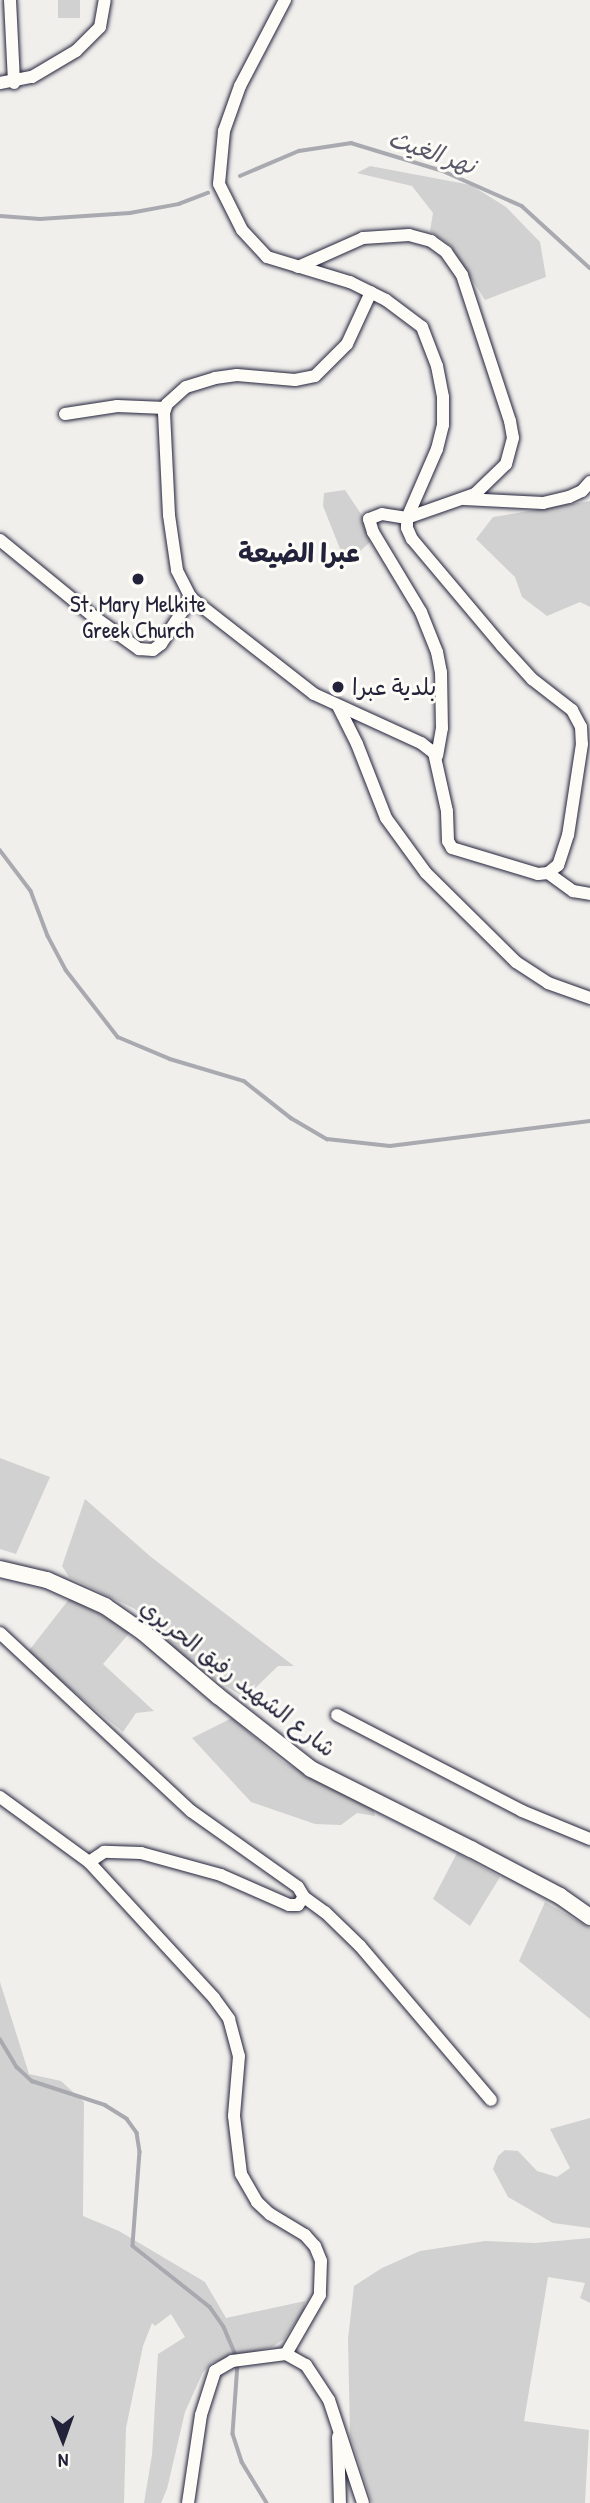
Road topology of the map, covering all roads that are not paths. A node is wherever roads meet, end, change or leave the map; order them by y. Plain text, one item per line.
1 (10, 0) edge
2 (106, 0) edge
3 (285, 0) edge
4 (0, 83) edge
5 (14, 83) junction
6 (298, 267) junction
7 (371, 292) junction
8 (165, 408) junction
9 (65, 414) dead end
10 (590, 482) edge
11 (462, 499) junction
12 (407, 518) junction
13 (0, 540) edge
14 (191, 598) junction
15 (337, 706) junction
16 (437, 756) junction
17 (548, 873) junction
18 (590, 894) edge
19 (590, 998) edge
20 (0, 1569) edge
21 (0, 1633) edge
22 (337, 1715) dead end
23 (0, 1797) edge
24 (590, 1839) edge
25 (89, 1862) junction
26 (304, 1897) junction
27 (590, 1917) edge
28 (491, 2100) dead end
29 (286, 2354) junction
30 (338, 2423) junction
31 (188, 2503) edge
32 (341, 2503) edge
33 (363, 2503) edge

1 - 5 street
2 - 5 street
3 - 6 street
4 - 5 street
6 - 7 street
6 - 11 street
7 - 8 street
7 - 12 street
8 - 9 street
8 - 14 street
10 - 11 street
11 - 12 street
12 - 16 street
12 - 17 street
13 - 14 street
14 - 15 street
15 - 16 street
15 - 19 street
16 - 17 street
17 - 18 street
20 - 27 street, شارع الشهيد رفيق الحريري
21 - 26 street
22 - 24 street
23 - 25 street
25 - 26 street
25 - 29 street
26 - 28 street
29 - 30 street
29 - 31 street
30 - 32 street
30 - 33 street

